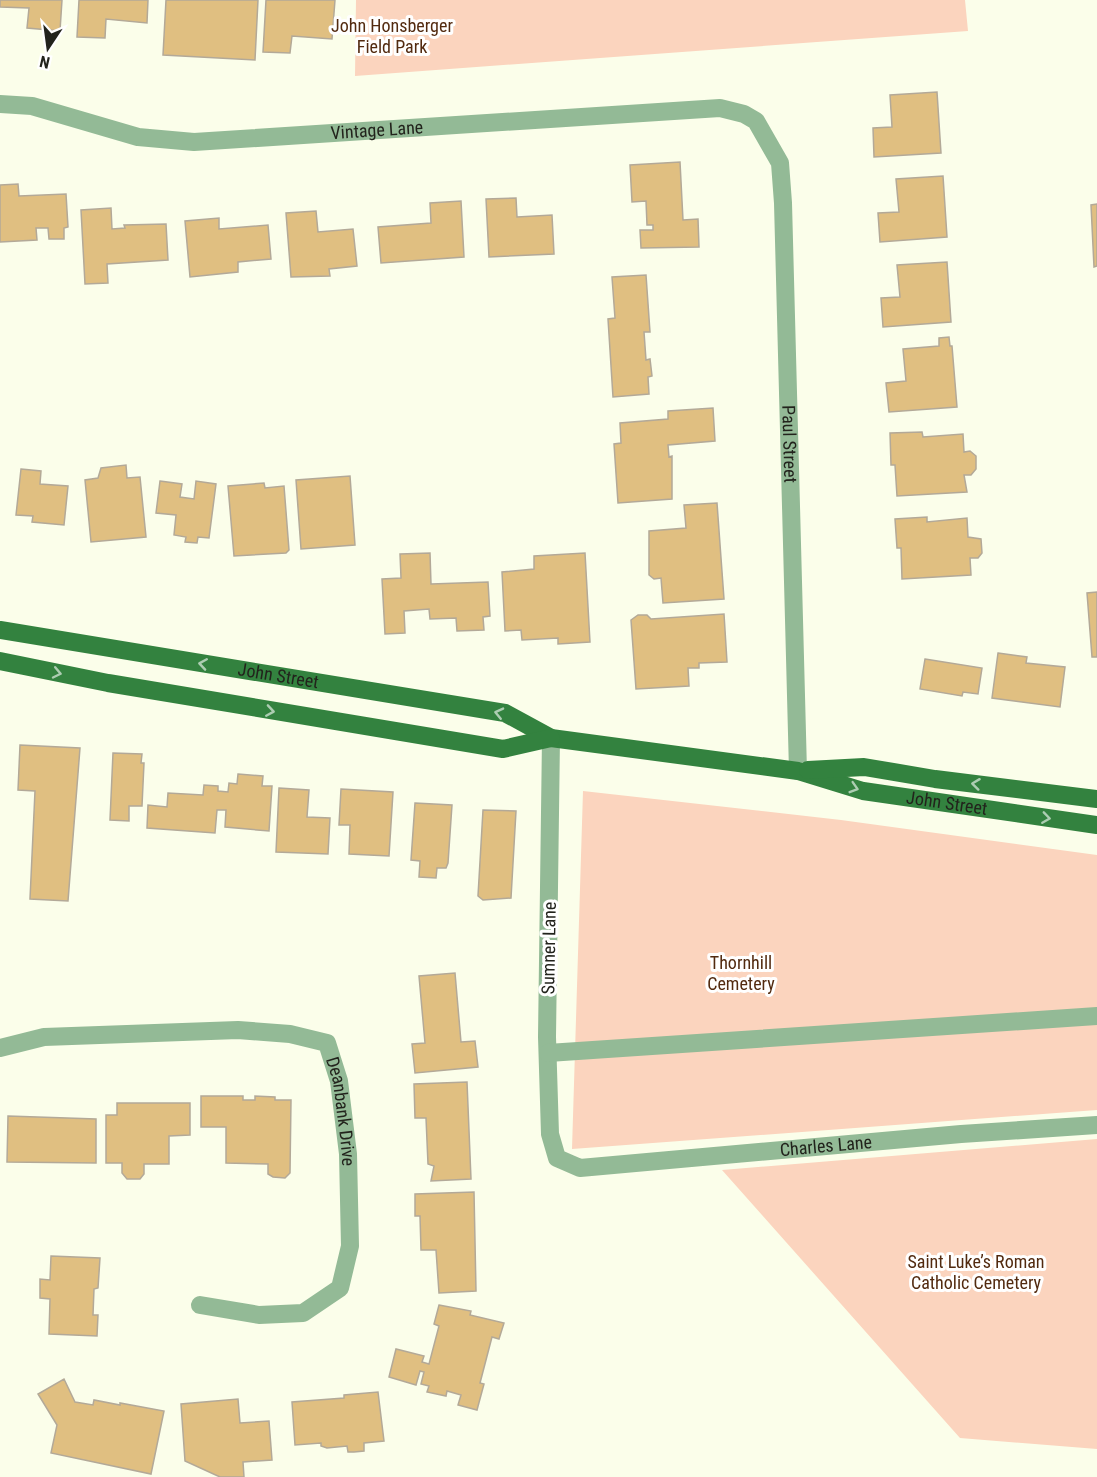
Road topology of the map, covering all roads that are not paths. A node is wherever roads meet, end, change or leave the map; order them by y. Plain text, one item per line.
1 (0, 104) edge
2 (756, 121) joint
3 (0, 630) edge
4 (0, 661) edge
5 (551, 738) junction
6 (798, 771) junction
7 (1097, 799) edge
8 (1097, 825) edge
9 (1097, 1016) edge
10 (0, 1048) edge
11 (548, 1053) junction
12 (1097, 1125) edge
13 (557, 1158) joint
14 (200, 1305) dead end

1 - 2 street, Vintage Lane
2 - 6 street, Paul Street
5 -> 3 main road, John Street
4 -> 5 main road, John Street
5 - 6 main road, John Street
5 - 11 street, Sumner Lane
7 -> 6 main road, John Street
6 -> 8 main road, John Street
9 - 11 street
10 - 14 street, Deanbank Drive
11 - 13 street, Sumner Lane
12 - 13 street, Charles Lane

